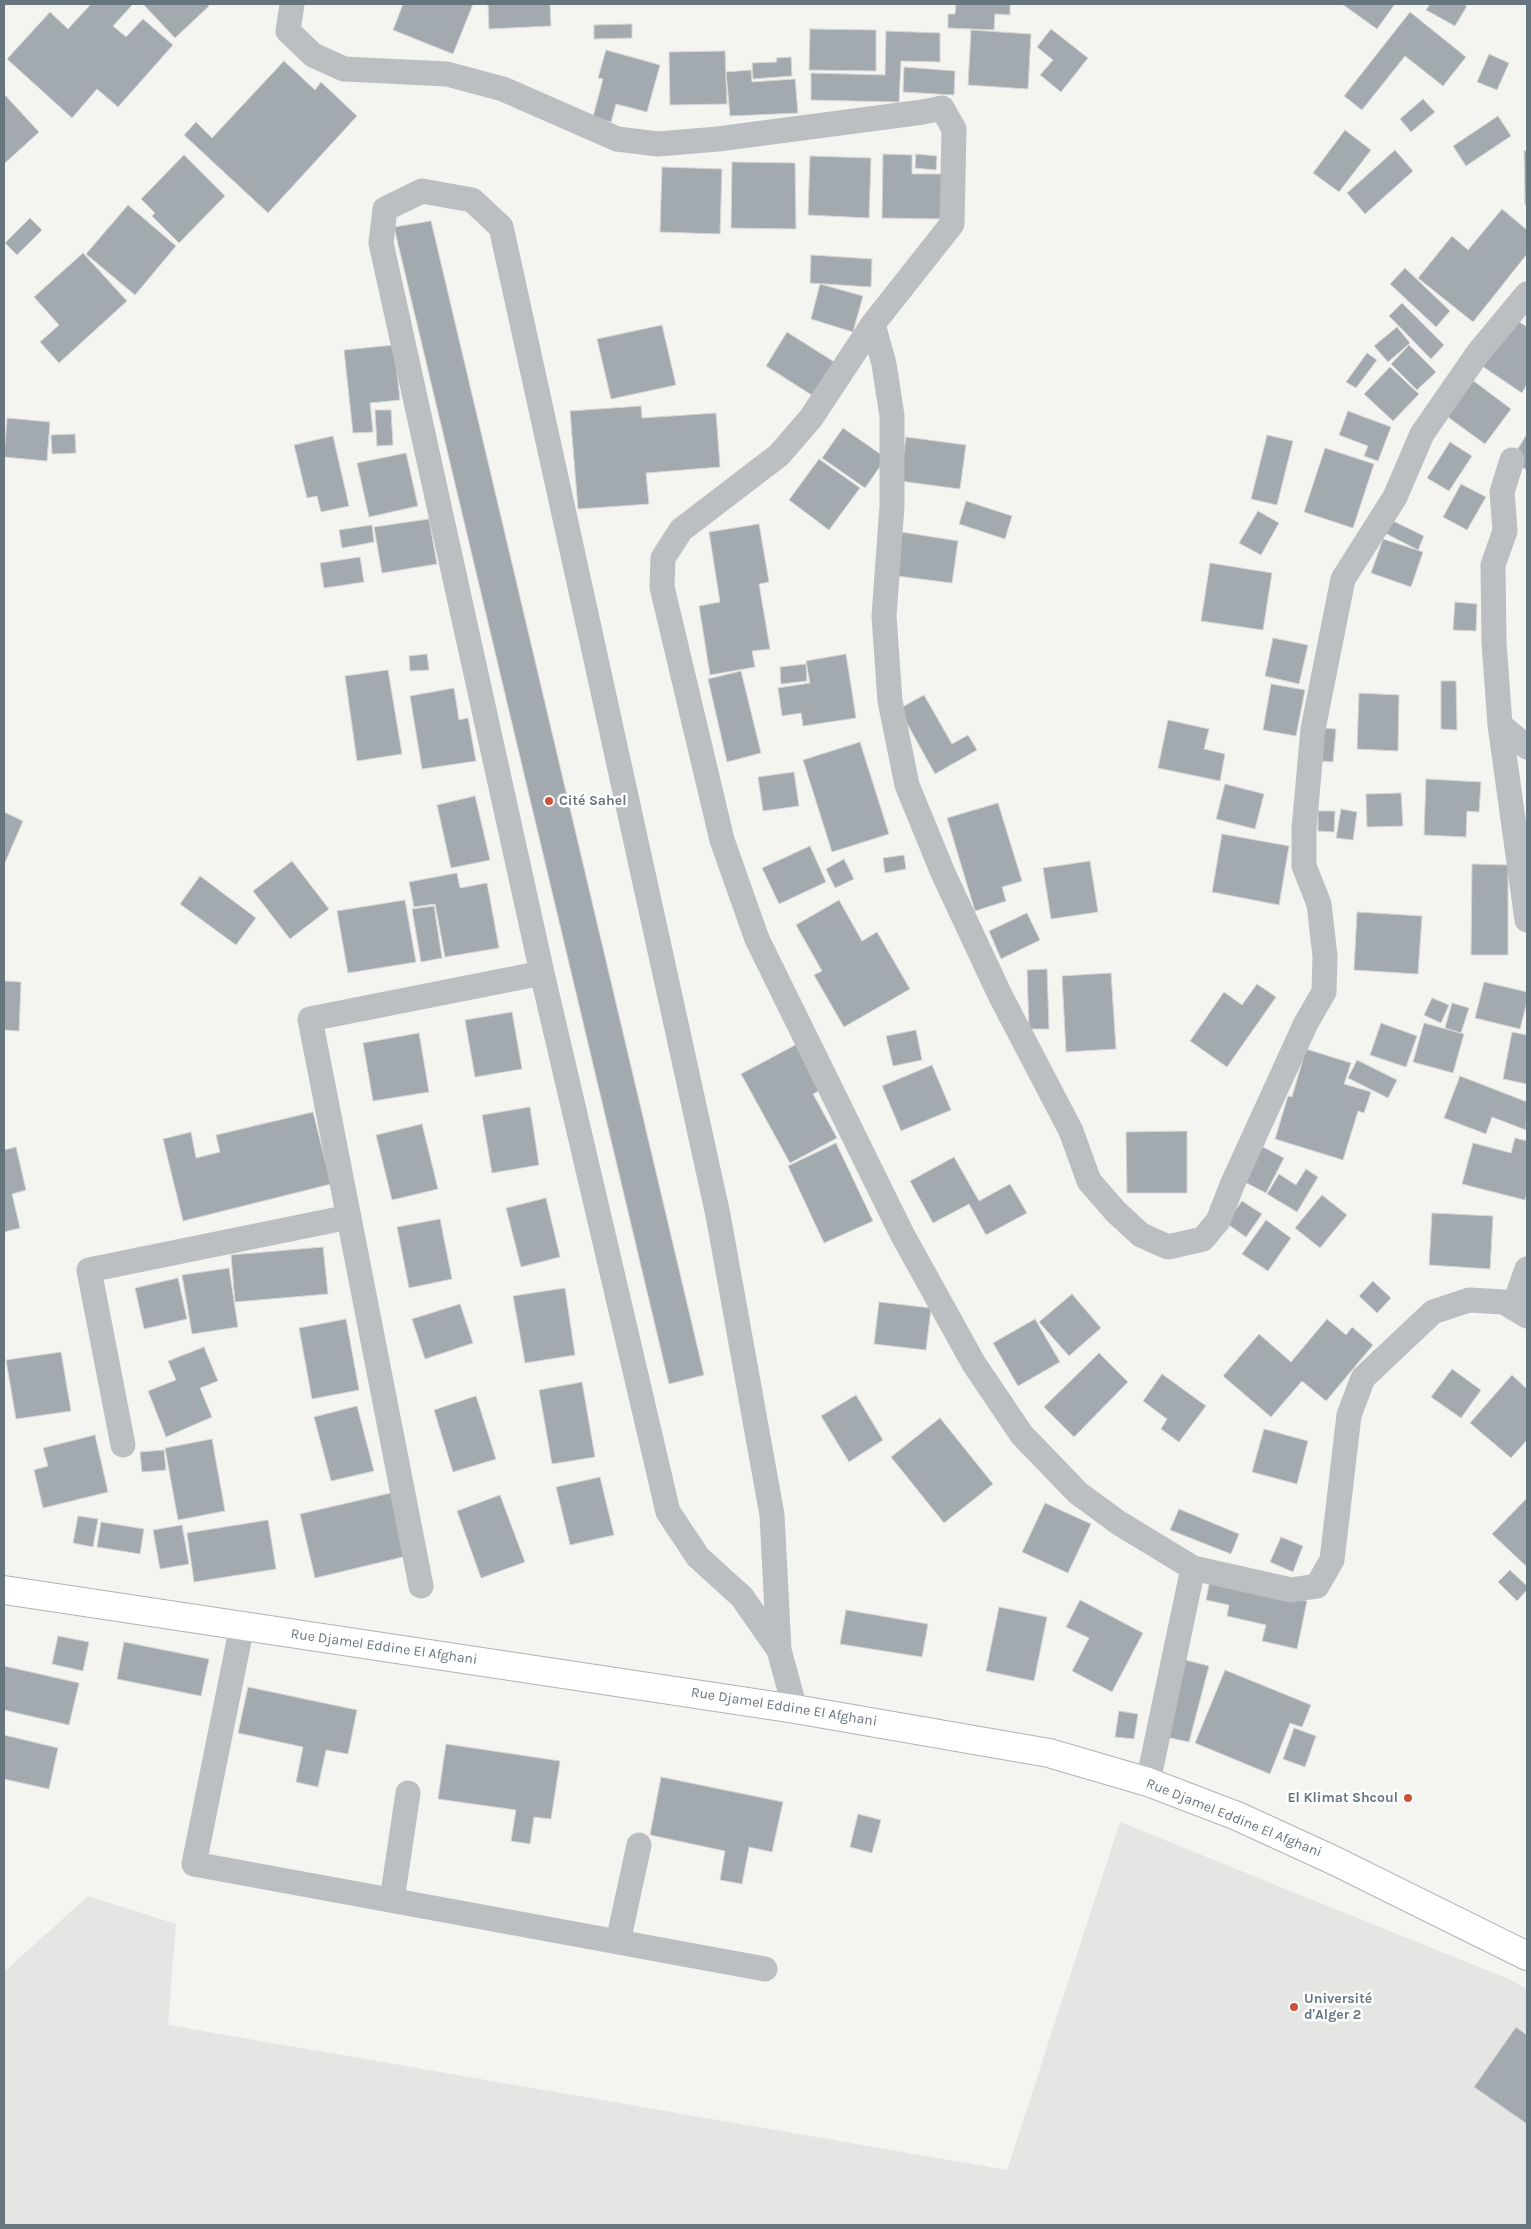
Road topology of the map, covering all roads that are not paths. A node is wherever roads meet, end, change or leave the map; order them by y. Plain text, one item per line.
1 (292, 4) edge
2 (1527, 294) edge
3 (873, 324) junction
4 (1512, 460) dead end
5 (1500, 725) junction
6 (1527, 746) edge
7 (1527, 920) edge
8 (542, 973) junction
9 (349, 1218) junction
10 (1527, 1269) edge
11 (1520, 1312) edge
12 (123, 1445) dead end
13 (1193, 1568) junction
14 (422, 1586) dead end
15 (4, 1590) edge
16 (242, 1626) junction
17 (779, 1650) junction
18 (795, 1709) junction
19 (1148, 1782) junction
20 (408, 1793) dead end
21 (639, 1845) dead end
22 (392, 1900) junction
23 (618, 1942) junction
24 (1527, 1956) edge
25 (765, 1968) dead end

1 - 3 street
2 - 3 street
3 - 13 street
4 - 5 street
5 - 6 street
5 - 7 street
8 - 9 street
8 - 17 street
8 - 17 street
9 - 12 street
9 - 14 street
10 - 11 street
11 - 13 street
13 - 19 street
15 - 16 main road, Rue Djamel Eddine El Afghani
16 - 18 main road, Rue Djamel Eddine El Afghani
16 - 22 street
17 - 18 street
18 - 19 main road, Rue Djamel Eddine El Afghani
19 - 24 main road, Rue Djamel Eddine El Afghani
20 - 22 street
21 - 23 street
22 - 23 street
23 - 25 street

